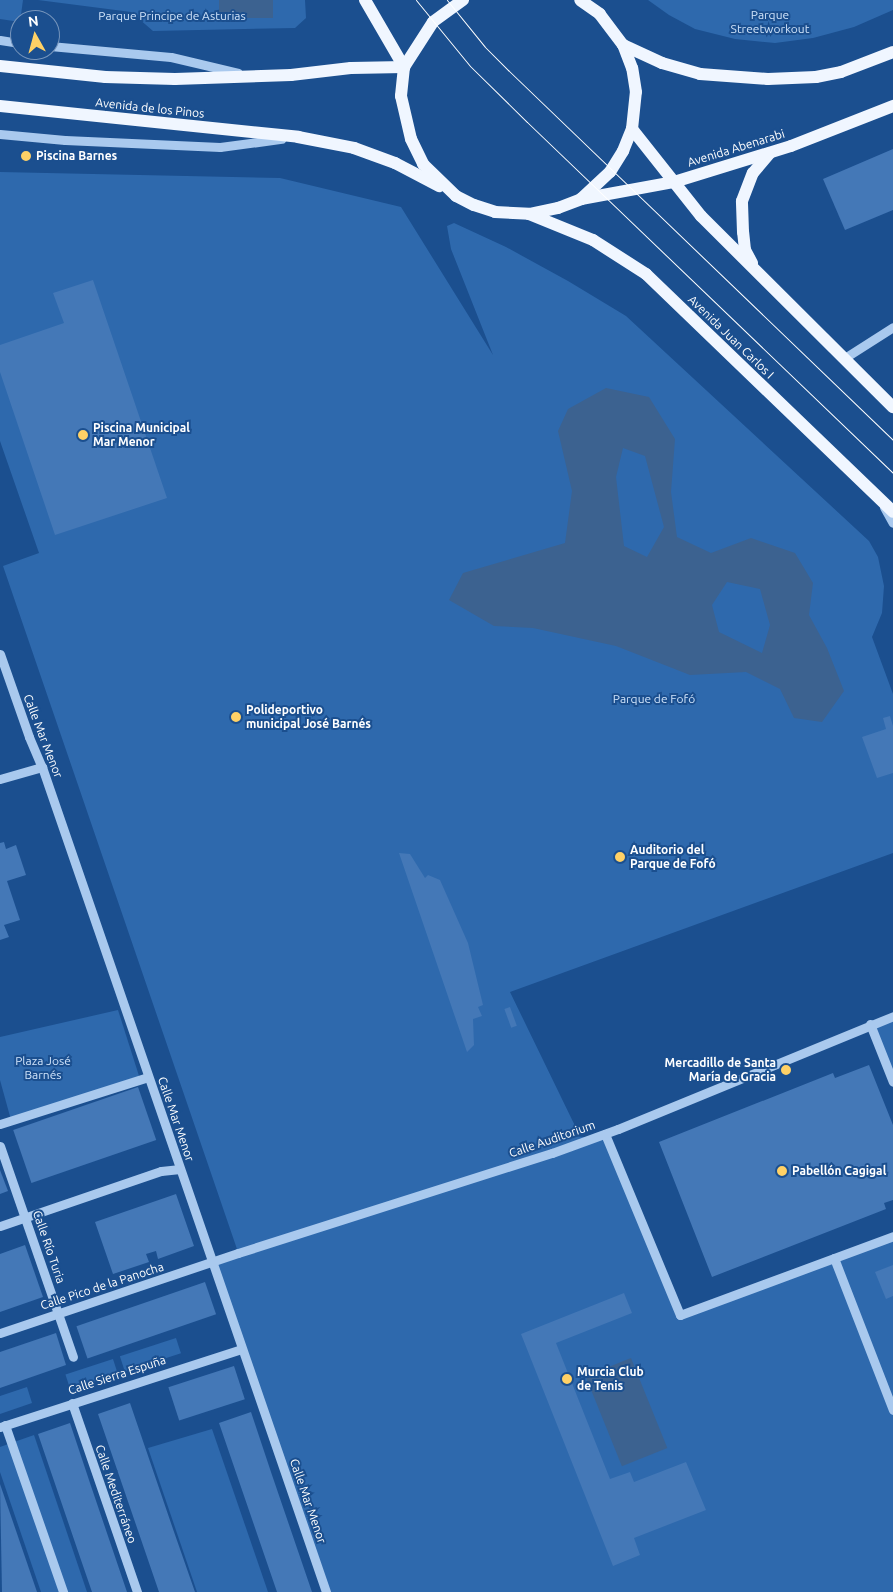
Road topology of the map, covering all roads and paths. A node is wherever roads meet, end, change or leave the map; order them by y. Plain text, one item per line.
1 (365, 0) edge
2 (463, 0) edge
3 (580, 0) edge
4 (623, 45) junction
5 (60, 47) edge
6 (893, 52) edge
7 (0, 66) edge
8 (404, 67) junction
9 (253, 77) junction
10 (0, 106) edge
11 (893, 106) edge
12 (632, 129) junction
13 (0, 134) edge
14 (298, 137) junction
15 (770, 153) junction
16 (674, 182) junction
17 (456, 196) junction
18 (581, 198) junction
19 (529, 214) junction
20 (755, 270) junction
21 (893, 327) edge
22 (843, 359) junction
23 (893, 407) edge
24 (879, 498) junction
25 (893, 512) edge
26 (893, 523) edge
27 (0, 654) edge
28 (42, 767) junction
29 (0, 779) edge
30 (893, 1016) edge
31 (870, 1024) junction
32 (148, 1077) junction
33 (893, 1082) edge
34 (0, 1124) edge
35 (605, 1134) junction
36 (0, 1146) edge
37 (180, 1169) junction
38 (26, 1217) junction
39 (0, 1226) edge
40 (893, 1236) edge
41 (834, 1258) junction
42 (211, 1262) junction
43 (58, 1313) junction
44 (0, 1333) edge
45 (241, 1348) junction
46 (73, 1357) dead end
47 (72, 1403) junction
48 (893, 1410) edge
49 (3, 1426) edge
50 (63, 1592) edge
51 (137, 1592) edge
52 (326, 1592) edge

1 - 8 main road
2 - 8 main road
3 - 4 main road
4 - 6 main road
4 - 12 main road
5 - 9 street, Avenida de los Pinos
7 - 9 main road, Avenida de los Pinos
8 - 9 main road, Avenida de los Pinos
8 - 17 main road
10 - 14 main road, Avenida de los Pinos
11 - 15 main road, Avenida Abenarabi
12 - 16 main road
12 - 18 main road
13 - 14 street, Avenida de los Pinos
14 - 17 main road, Avenida de los Pinos
15 - 16 main road, Avenida Abenarabi
15 - 20 main road
16 - 18 main road, Avenida Abenarabi
16 - 20 main road
17 - 19 main road, Avenida de los Pinos
18 - 19 main road
19 - 24 main road, Avenida Juan Carlos I
20 - 22 main road
21 - 22 street
22 - 23 main road
24 - 25 main road, Avenida Juan Carlos I
24 - 26 street
27 - 28 street, Calle Mar Menor
28 - 29 street
28 - 32 street, Calle Mar Menor
30 - 31 street, Calle Auditorium
31 - 33 street
31 - 35 street, Calle Auditorium
32 - 34 street
32 - 37 street, Calle Mar Menor
35 - 41 street
35 - 42 street, Calle Auditorium
36 - 38 street, Calle Río Turia
37 - 38 street
37 - 42 street, Calle Mar Menor
38 - 39 street
38 - 43 street, Calle Río Turia
40 - 41 street
41 - 48 street
42 - 43 street, Calle Pico de la Panocha
42 - 45 street, Calle Mar Menor
43 - 44 street, Calle Pico de la Panocha
43 - 46 street, Calle Río Turia
45 - 47 street, Calle Sierra Espuña
45 - 52 street, Calle Mar Menor
47 - 49 street, Calle Sierra Espuña
47 - 51 street, Calle Mediterráneo
49 - 50 street

